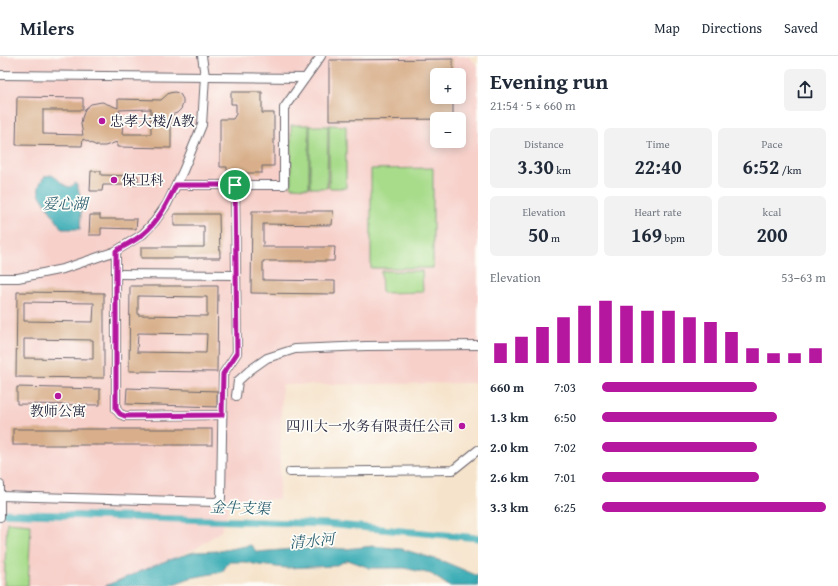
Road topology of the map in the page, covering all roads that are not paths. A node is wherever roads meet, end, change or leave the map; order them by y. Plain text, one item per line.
1 (202, 56) edge
2 (321, 56) edge
3 (0, 75) edge
4 (205, 76) junction
5 (305, 78) junction
6 (176, 185) junction
7 (235, 185) junction
8 (116, 251) junction
9 (116, 274) junction
10 (236, 275) junction
11 (0, 278) edge
12 (478, 346) edge
13 (223, 384) junction
14 (238, 384) junction
15 (236, 396) dead end
16 (222, 415) junction
17 (478, 450) edge
18 (290, 472) dead end
19 (0, 485) edge
20 (0, 496) edge
21 (0, 503) edge
22 (0, 517) edge

1 - 4 street
2 - 5 street
3 - 4 street
4 - 5 street
4 - 6 street
5 - 7 street
6 - 7 street
6 - 8 street
7 - 10 street
8 - 9 street
8 - 11 street
9 - 10 street
9 - 16 street
10 - 13 street
12 - 14 street
13 - 14 street
13 - 16 street
14 - 15 street
16 - 20 street
17 - 18 street
19 - 20 street
20 - 21 street
21 - 22 street

